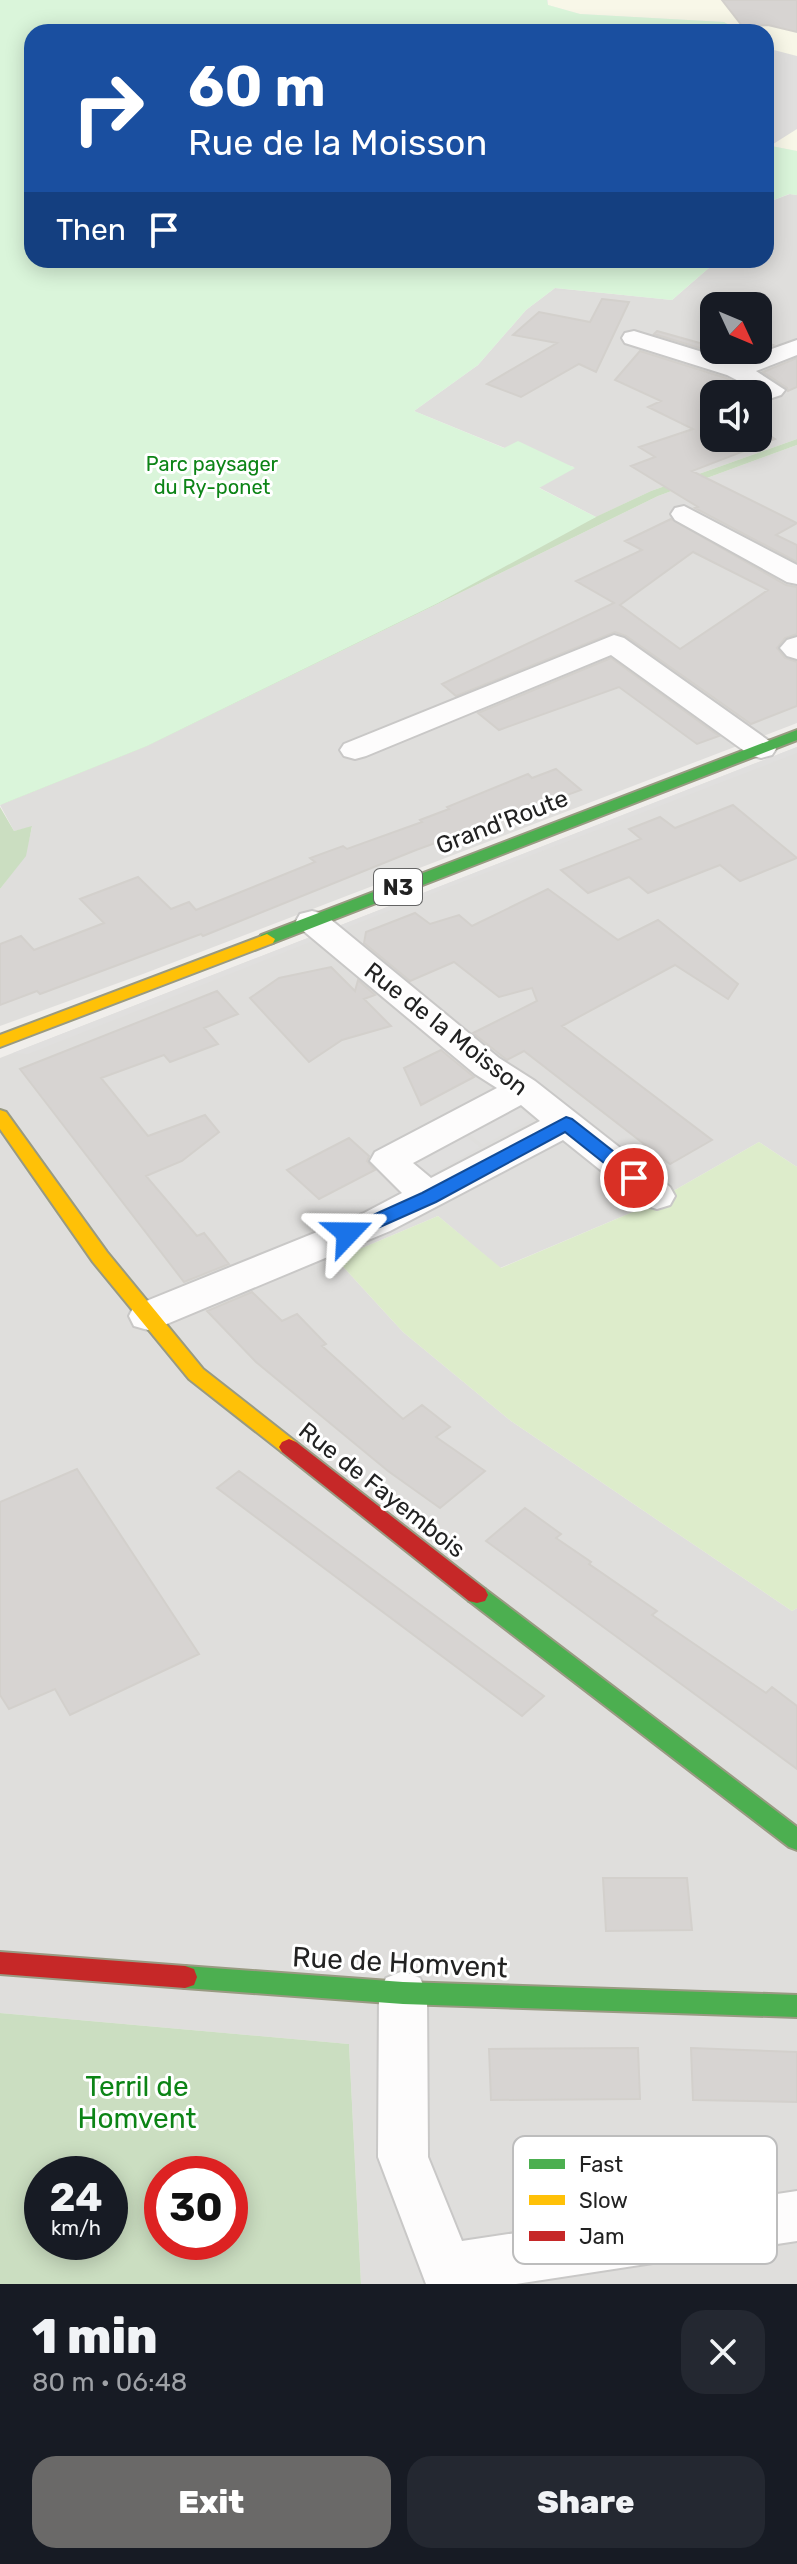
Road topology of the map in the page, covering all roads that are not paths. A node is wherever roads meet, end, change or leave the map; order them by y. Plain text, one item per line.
1 (634, 338) dead end
2 (797, 347) edge
3 (736, 370) junction
4 (754, 380) edge
5 (684, 514) dead end
6 (797, 576) edge
7 (797, 735) edge
8 (761, 749) junction
9 (355, 750) dead end
10 (312, 921) junction
11 (0, 1041) edge
12 (523, 1089) junction
13 (0, 1116) edge
14 (566, 1123) junction
15 (657, 1196) dead end
16 (429, 1197) junction
17 (148, 1316) junction
18 (797, 1840) edge
19 (0, 1963) edge
20 (403, 1993) junction
21 (797, 2006) edge
22 (797, 2216) edge
23 (777, 2219) edge
24 (519, 2264) edge
25 (450, 2276) edge

1 - 3 street
2 - 3 street
3 - 4 street
5 - 6 street
7 - 8 street, Grand'Route / N3
8 - 9 street
8 - 10 street, Grand'Route / N3
10 - 11 street, Grand'Route / N3
10 - 12 street, Rue de la Moisson
12 - 14 street, Rue de la Moisson
12 - 16 street
13 - 17 street, Rue de Fayembois
14 - 15 street, Rue de la Moisson
14 - 16 street
16 - 17 street
17 - 18 street, Rue de Fayembois
19 - 20 street, Rue de Homvent
20 - 21 street, Rue de Homvent
20 - 25 street
22 - 23 street
24 - 25 street

